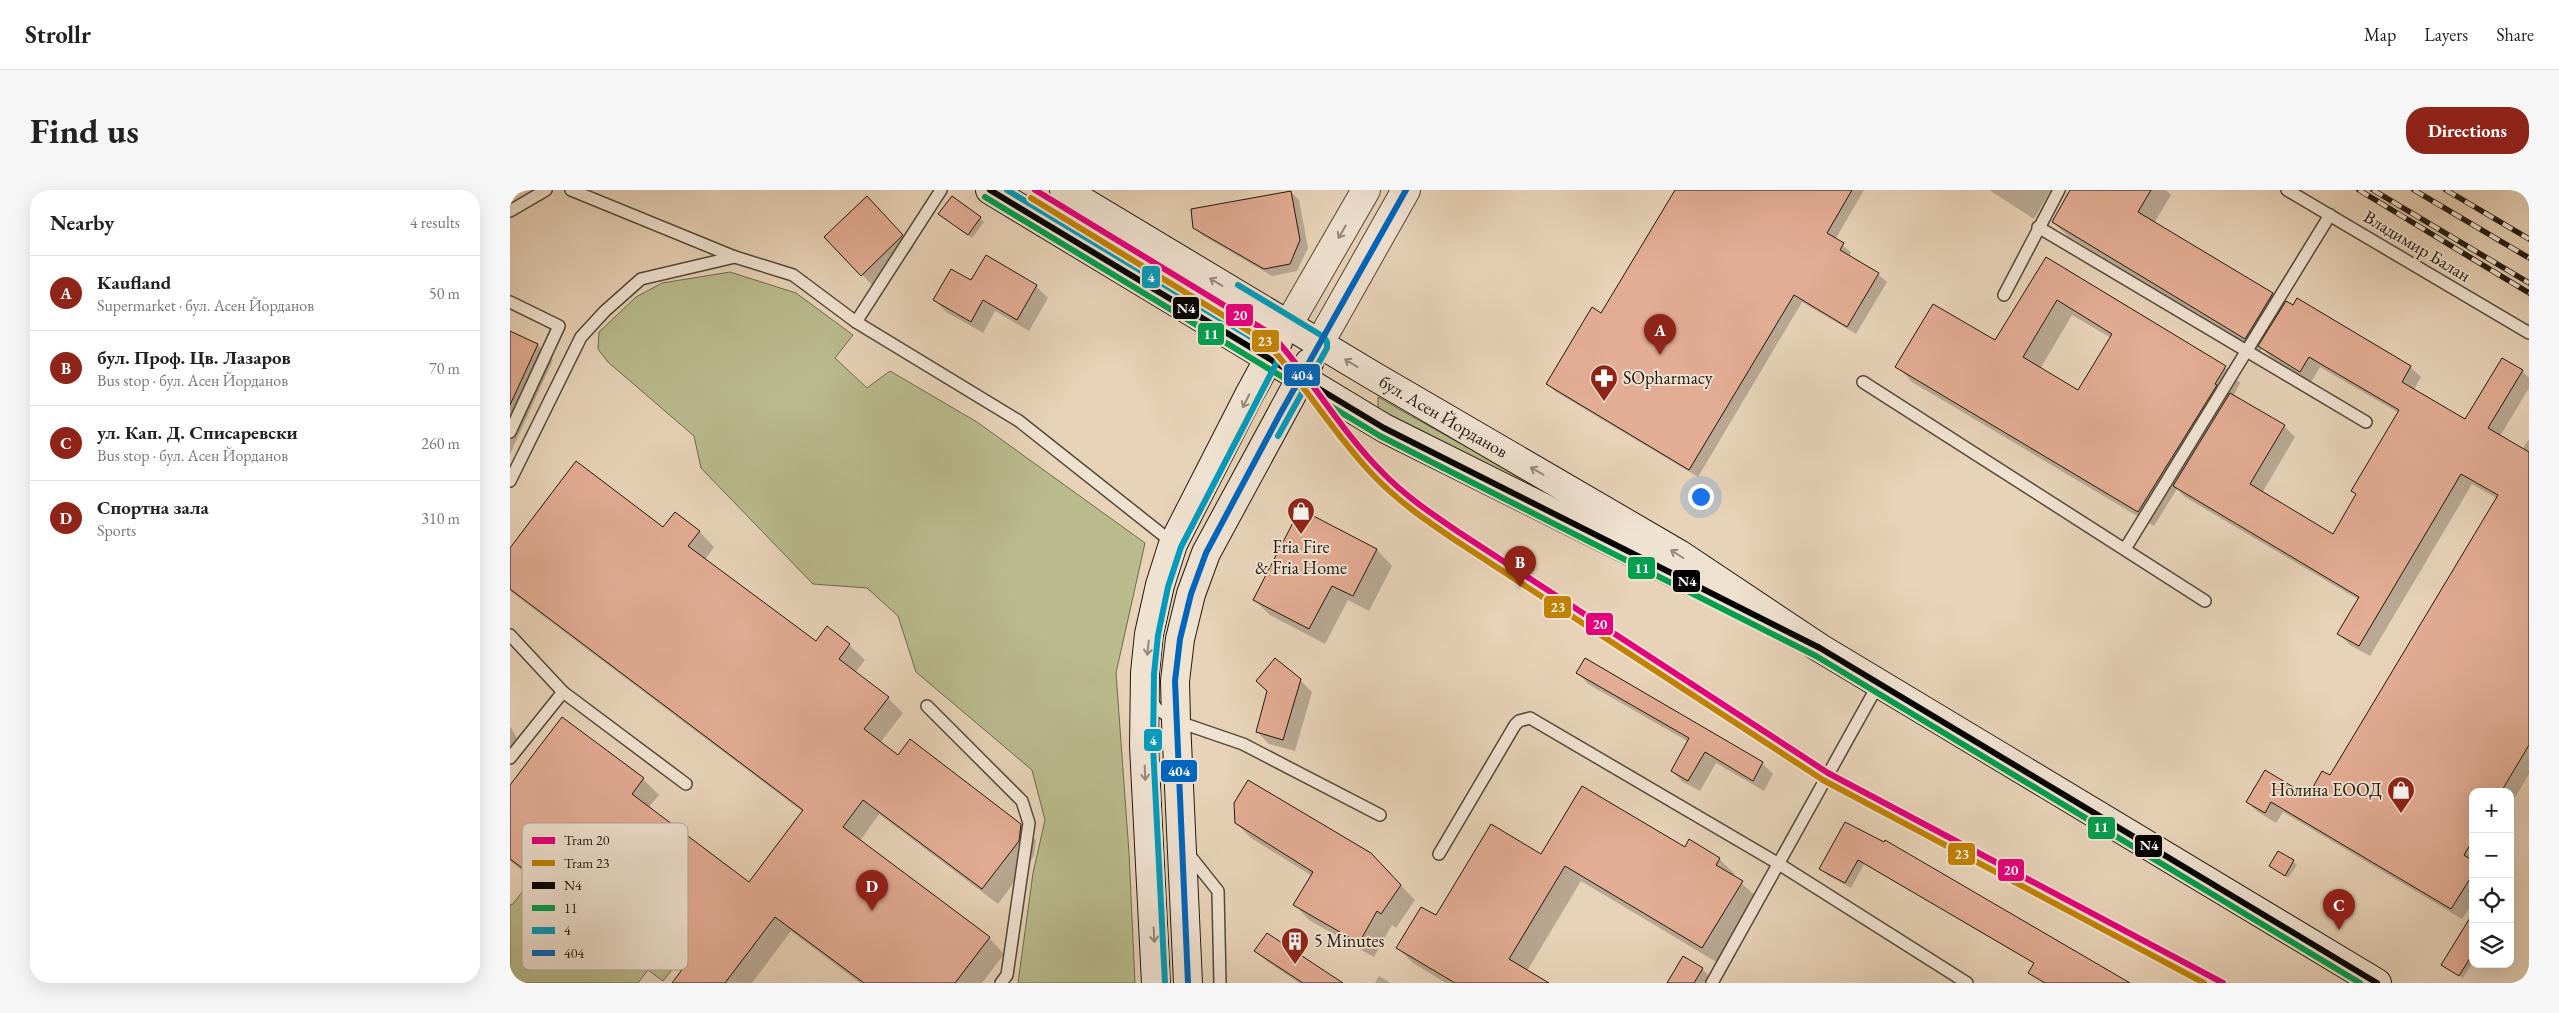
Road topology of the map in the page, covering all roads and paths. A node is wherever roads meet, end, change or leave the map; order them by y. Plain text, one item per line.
1 (546, 190) edge
2 (571, 190) edge
3 (941, 190) edge
4 (990, 190) edge
5 (1064, 190) edge
6 (1366, 190) edge
7 (1406, 190) edge
8 (2059, 190) edge
9 (2287, 190) edge
10 (510, 211) edge
11 (2330, 215) junction
12 (2038, 227) junction
13 (735, 257) junction
14 (2004, 295) dead end
15 (510, 302) edge
16 (856, 322) junction
17 (1288, 325) junction
18 (2529, 333) edge
19 (1319, 344) junction
20 (2246, 351) junction
21 (1268, 358) junction
22 (1301, 378) junction
23 (1863, 382) dead end
24 (2366, 422) dead end
25 (510, 432) edge
26 (510, 481) edge
27 (1173, 544) junction
28 (2125, 549) junction
29 (2205, 601) dead end
30 (510, 634) edge
31 (1820, 648) junction
32 (1879, 683) junction
33 (1144, 689) junction
34 (563, 692) junction
35 (928, 706) dead end
36 (1176, 721) junction
37 (510, 758) edge
38 (686, 784) dead end
39 (1380, 815) dead end
40 (1182, 845) junction
41 (1439, 854) dead end
42 (1780, 864) junction
43 (1001, 983) edge
44 (1156, 983) edge
45 (1188, 983) edge
46 (1220, 983) edge
47 (1712, 983) edge
48 (1967, 983) edge
49 (2378, 983) edge

1 - 10 lane
2 - 13 lane
3 - 16 lane
4 - 21 main road, бул. Асен Йорданов
17 -> 5 main road, бул. Асен Йорданов
6 -> 17 main road
7 - 19 main road
8 - 12 lane
9 - 11 lane, Владимир Балан
11 - 18 lane, Владимир Балан
11 - 20 lane
12 - 14 lane
12 - 20 lane
13 - 16 lane
13 - 26 lane
15 - 25 lane
16 - 27 lane
17 - 19 main road, бул. Асен Йорданов
17 - 21 main road
19 - 22 main road
31 -> 19 main road, бул. Асен Йорданов
20 - 24 lane
20 - 28 lane
21 - 22 main road, бул. Асен Йорданов
21 -> 27 main road
22 - 31 main road, бул. Асен Йорданов
22 - 36 main road
23 - 28 lane
27 -> 33 main road
28 - 29 lane
30 - 34 lane
31 - 32 main road, бул. Асен Йорданов
32 - 42 lane
32 - 49 main road, бул. Асен Йорданов
33 - 36 lane
33 -> 44 main road
34 - 37 lane
34 - 38 lane
35 - 43 lane
36 - 39 lane
36 - 40 main road
40 - 45 main road
40 - 46 lane
41 - 42 lane
42 - 47 lane
42 - 48 lane

